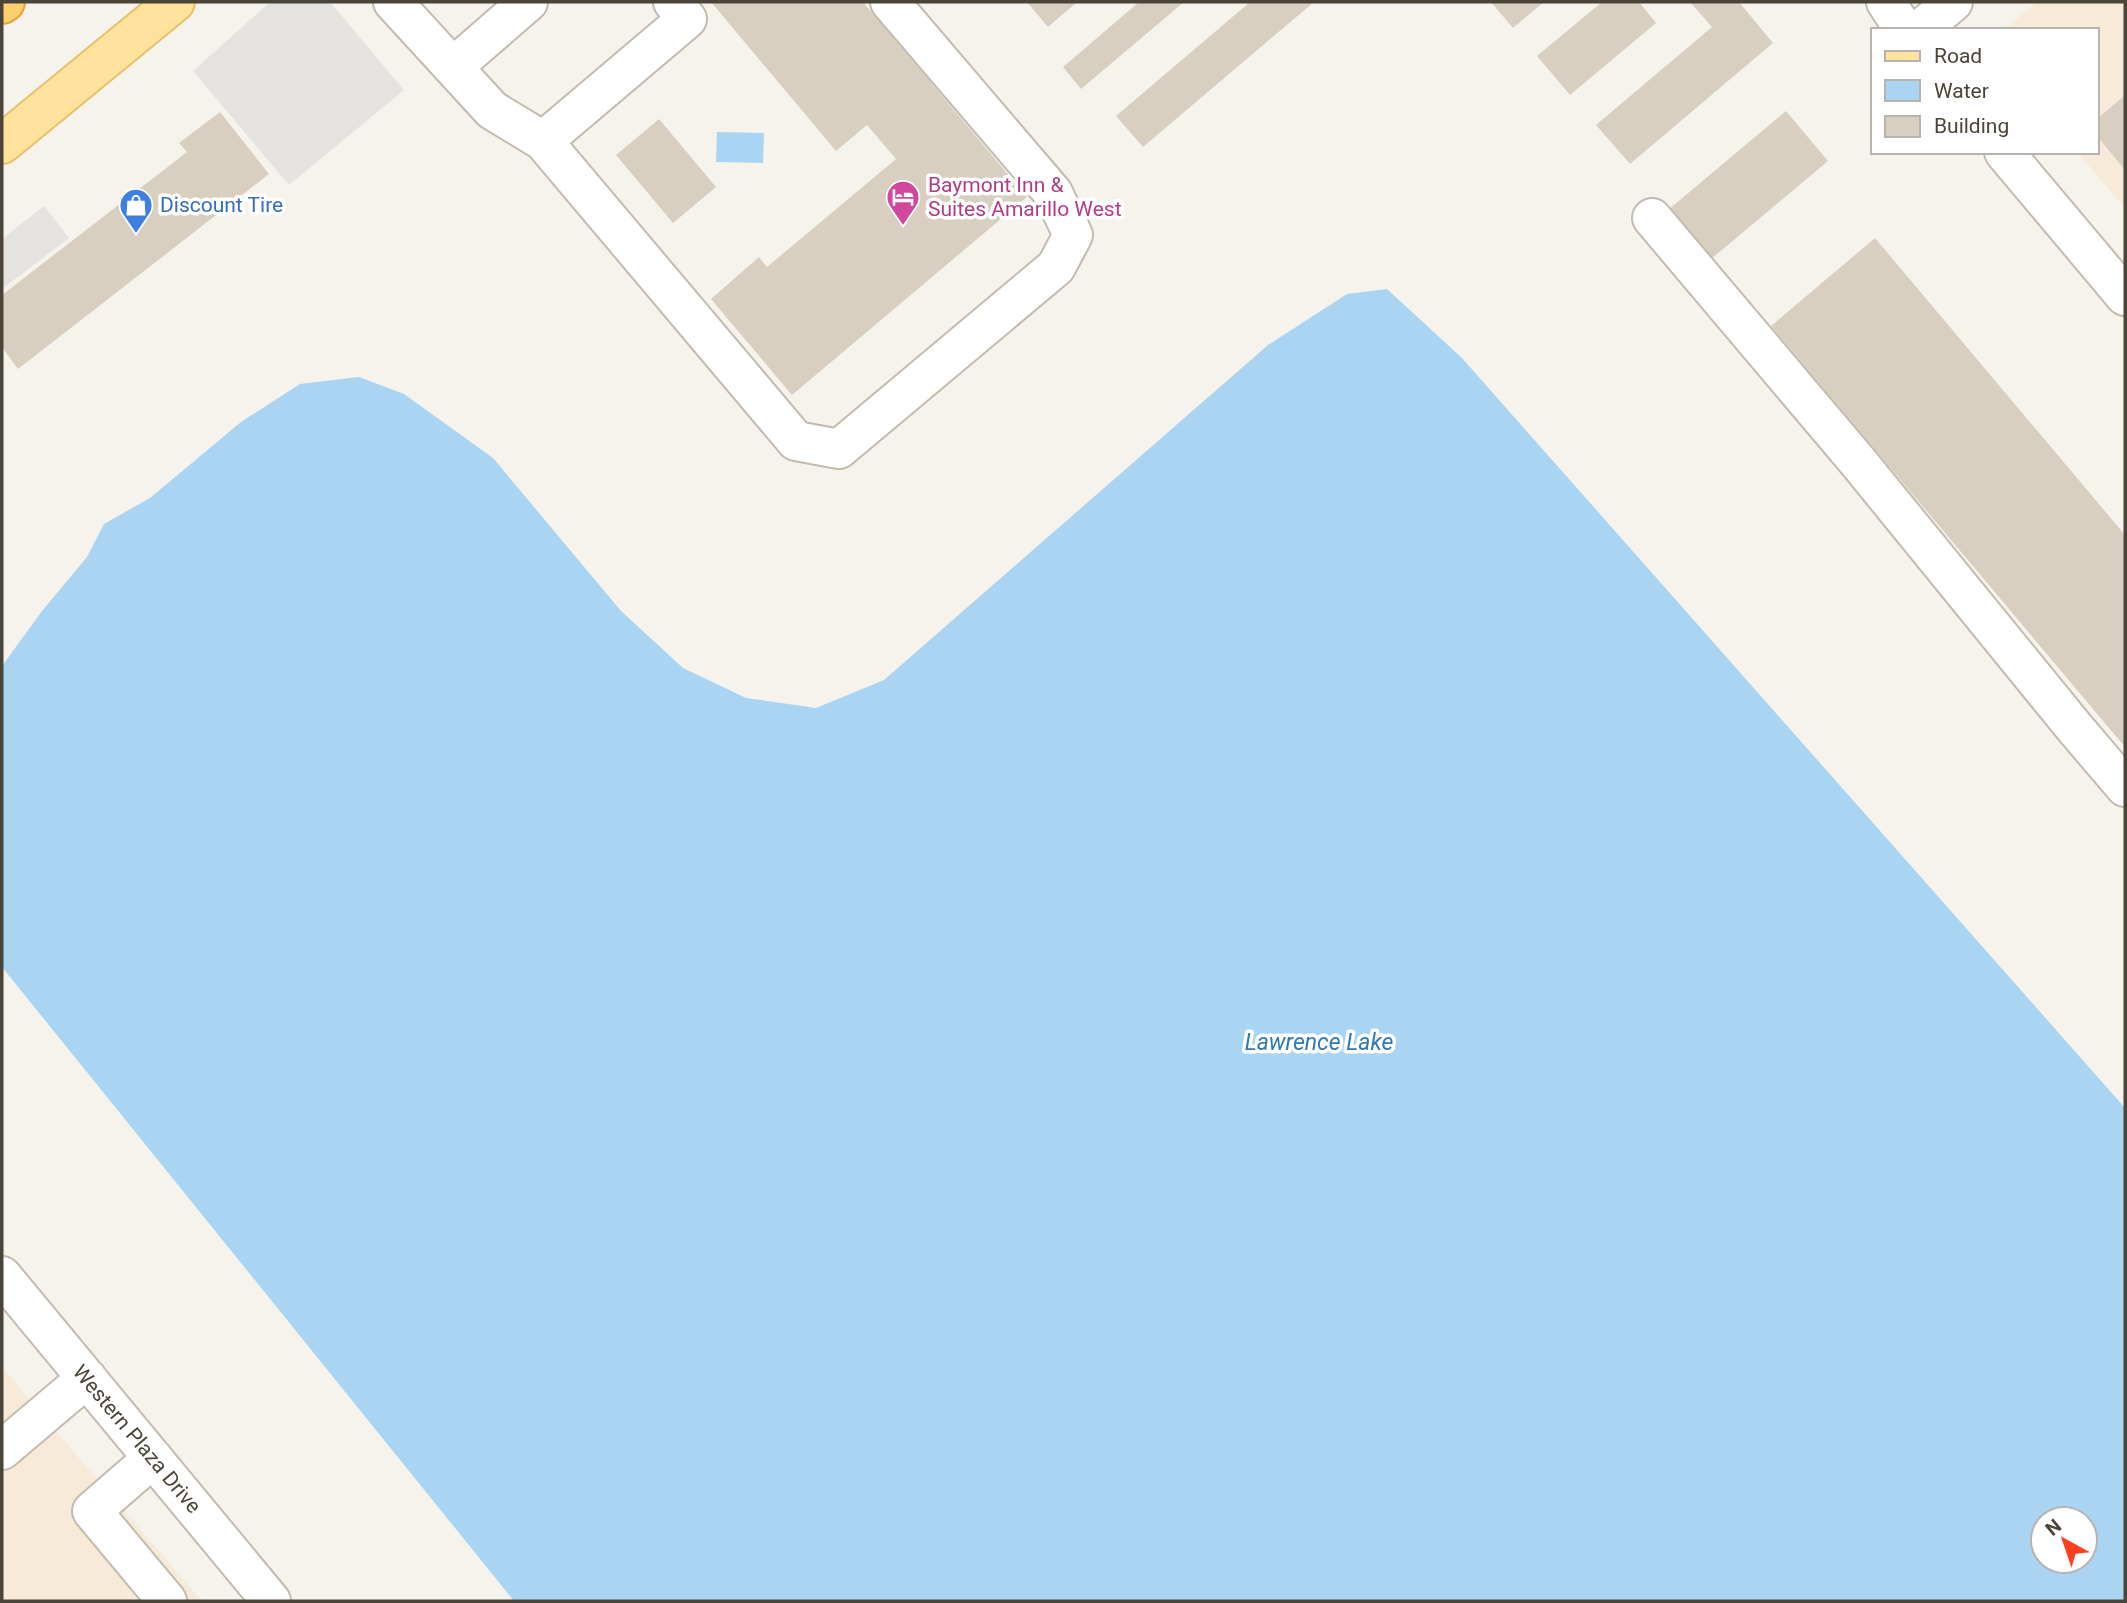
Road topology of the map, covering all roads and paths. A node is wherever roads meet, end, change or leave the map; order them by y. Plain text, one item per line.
1 (175, 2) edge
2 (393, 2) edge
3 (528, 2) edge
4 (673, 2) edge
5 (890, 2) edge
6 (1886, 2) edge
7 (1954, 2) edge
8 (1903, 28) edge
9 (1922, 28) edge
10 (453, 67) junction
11 (543, 141) junction
12 (2, 144) edge
13 (2006, 154) edge
14 (1652, 218) dead end
15 (2125, 296) edge
16 (2125, 787) edge
17 (2, 1276) edge
18 (87, 1378) junction
19 (2, 1450) edge
20 (153, 1458) junction
21 (167, 1601) edge
22 (271, 1601) edge

1 - 12 main road
2 - 10 street
3 - 10 street
4 - 11 street
5 - 11 street
6 - 8 street
7 - 9 street
10 - 11 street
13 - 15 street
14 - 16 street
17 - 18 street, Western Plaza Drive
18 - 19 street
18 - 20 street, Western Plaza Drive
20 - 21 street
20 - 22 street, Western Plaza Drive

